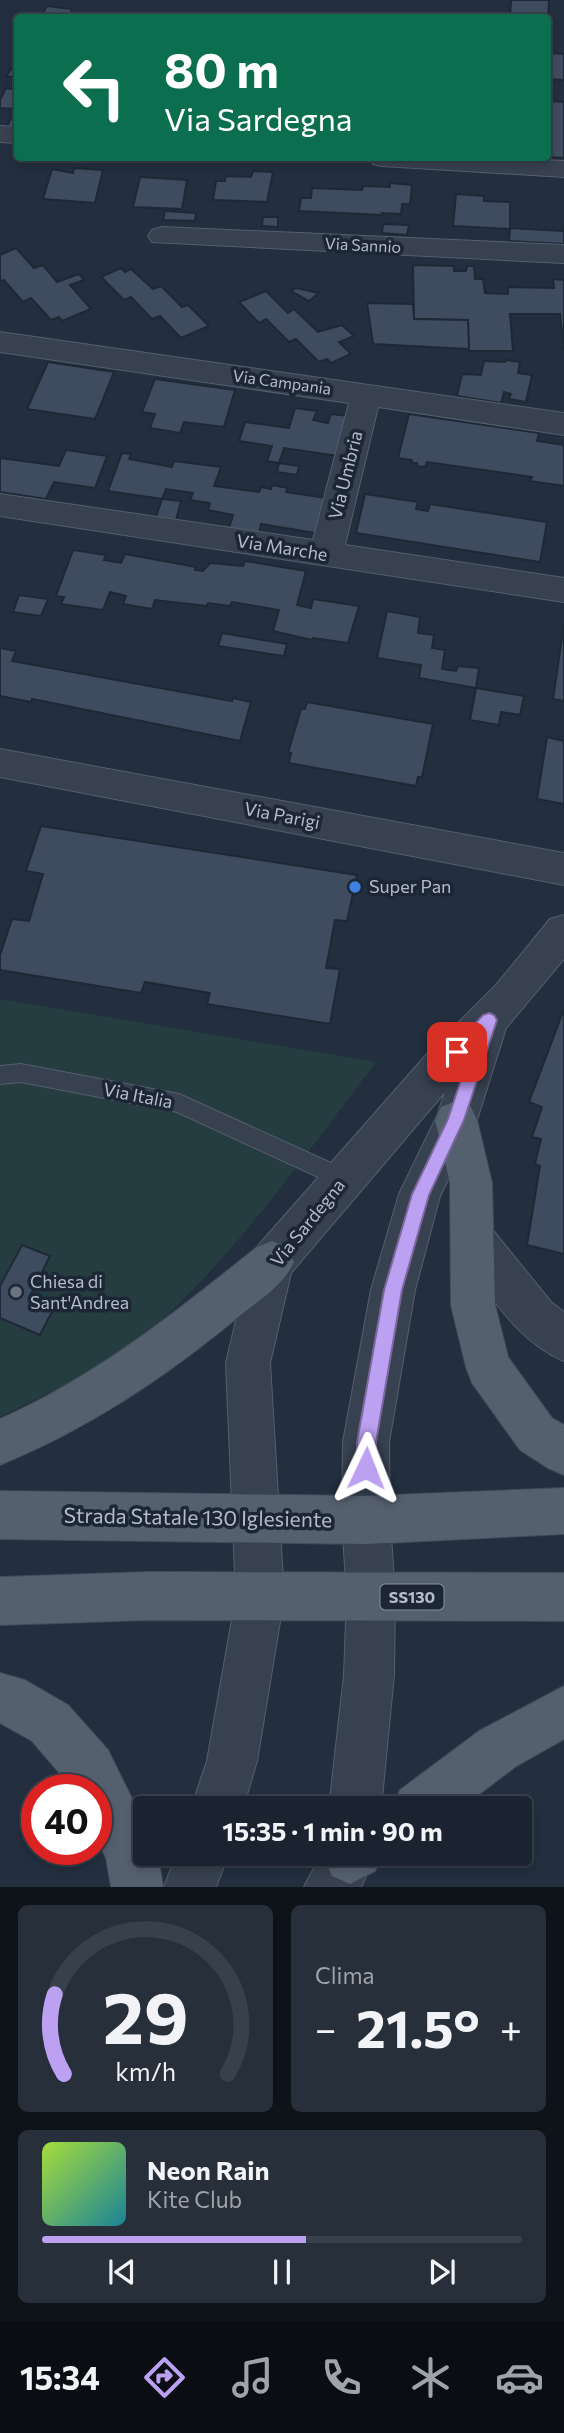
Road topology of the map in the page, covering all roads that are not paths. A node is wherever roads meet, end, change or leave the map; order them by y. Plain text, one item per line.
1 (432, 161) edge
2 (564, 169) edge
3 (162, 236) dead end
4 (564, 254) edge
5 (0, 342) edge
6 (366, 394) junction
7 (564, 424) edge
8 (0, 505) edge
9 (326, 555) junction
10 (564, 590) edge
11 (0, 763) edge
12 (564, 869) edge
13 (561, 942) edge
14 (489, 1020) junction
15 (0, 1075) edge
16 (456, 1120) junction
17 (344, 1179) junction
18 (472, 1237) junction
19 (272, 1262) junction
20 (564, 1339) edge
21 (0, 1443) edge
22 (564, 1452) edge
23 (564, 1511) edge
24 (0, 1515) edge
25 (258, 1520) junction
26 (366, 1520) junction
27 (260, 1597) junction
28 (371, 1597) junction
29 (564, 1597) edge
30 (0, 1601) edge
31 (0, 1698) edge
32 (564, 1711) edge
33 (221, 1796) edge
34 (356, 1796) edge
35 (434, 1796) edge
36 (198, 1866) edge
37 (137, 1887) edge
38 (190, 1887) edge

1 - 2 street
3 - 4 street, Via Sannio
5 - 6 street, Via Campania
6 - 7 street, Via Campania
6 - 9 street, Via Umbria
8 - 9 street, Via Marche
9 - 10 street, Via Marche
11 - 12 street, Via Parigi
13 - 14 street, Via Sardegna
14 - 16 street, Via Sardegna
14 - 17 street, Via Sardegna
15 - 17 lane, Via Italia
16 - 18 main road
16 - 26 street, Via Sardegna
17 - 19 street, Via Sardegna
18 - 20 street
18 - 22 main road
19 - 21 main road
19 - 25 street, Via Sardegna
23 - 26 main road, Strada Statale 130 Iglesiente
24 - 25 main road, Strada Statale 130 Iglesiente
25 - 26 main road, Strada Statale 130 Iglesiente
25 - 27 street, Via Sardegna
26 - 28 street, Via Sardegna
27 - 28 main road, SS130
27 - 30 main road, SS130
27 - 33 street, Via Sardegna
28 - 29 main road, SS130
28 - 34 street, Via Sardegna
31 - 37 main road
32 - 35 main road
36 - 38 street

